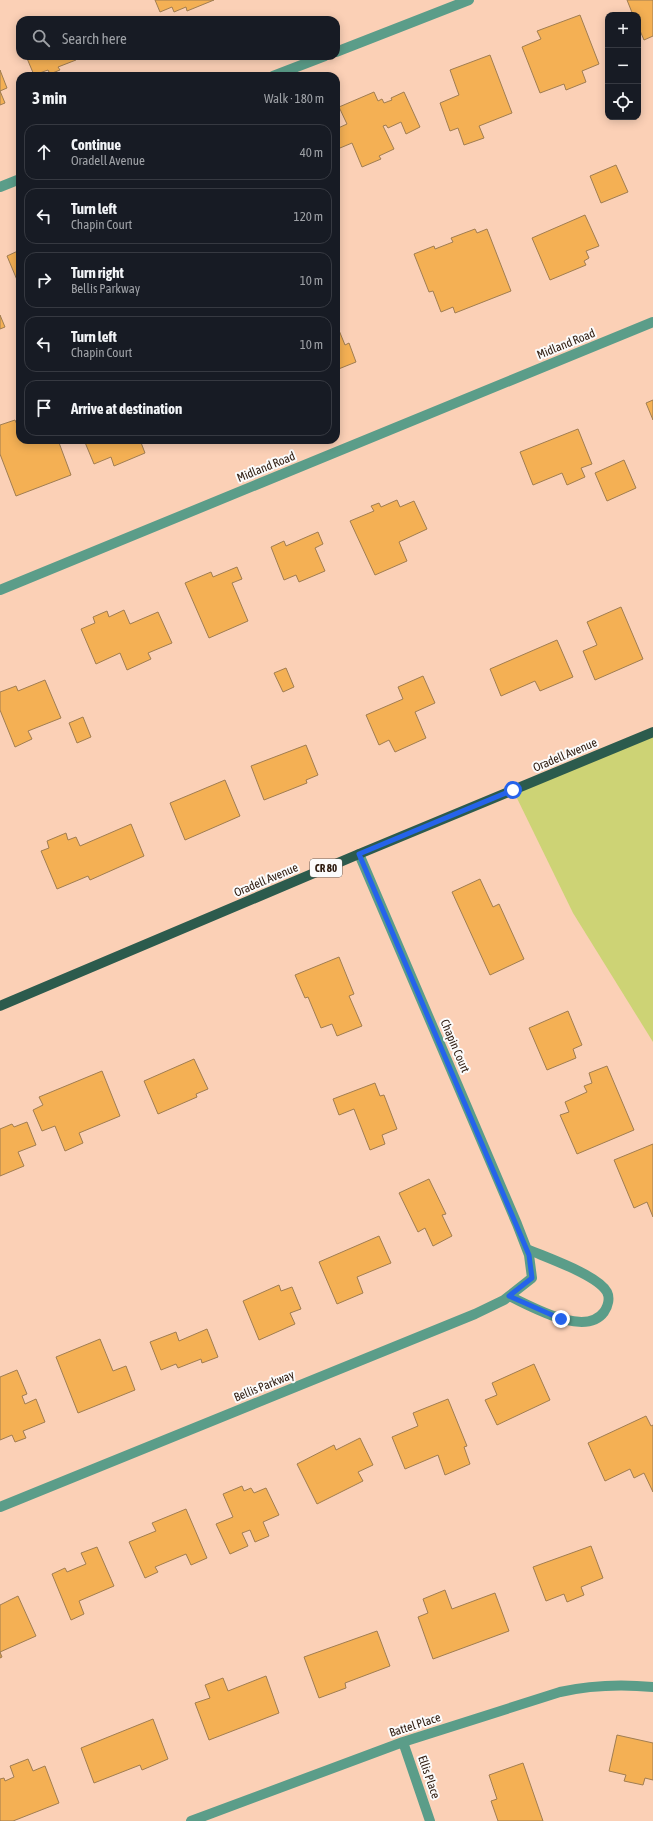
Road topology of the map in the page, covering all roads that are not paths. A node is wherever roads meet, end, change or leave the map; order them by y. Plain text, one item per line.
1 (469, 0) edge
2 (340, 50) edge
3 (315, 60) edge
4 (283, 72) edge
5 (16, 181) edge
6 (0, 187) edge
7 (653, 322) edge
8 (0, 590) edge
9 (653, 732) edge
10 (359, 854) junction
11 (0, 1006) edge
12 (527, 1249) junction
13 (532, 1278) joint
14 (509, 1296) junction
15 (0, 1507) edge
16 (653, 1688) edge
17 (403, 1742) junction
18 (191, 1821) edge
19 (430, 1821) edge

1 - 2 street
3 - 4 street
5 - 6 street
7 - 8 street, Midland Road
9 - 10 main road, Oradell Avenue / CR 80
10 - 11 main road, Oradell Avenue / CR 80
10 - 12 street, Chapin Court
12 - 13 street, Chapin Court
12 - 14 street
13 - 14 street, Bellis Parkway
14 - 15 street, Bellis Parkway
16 - 17 street, Battel Place
17 - 18 street, Battel Place
17 - 19 street, Ellis Place

